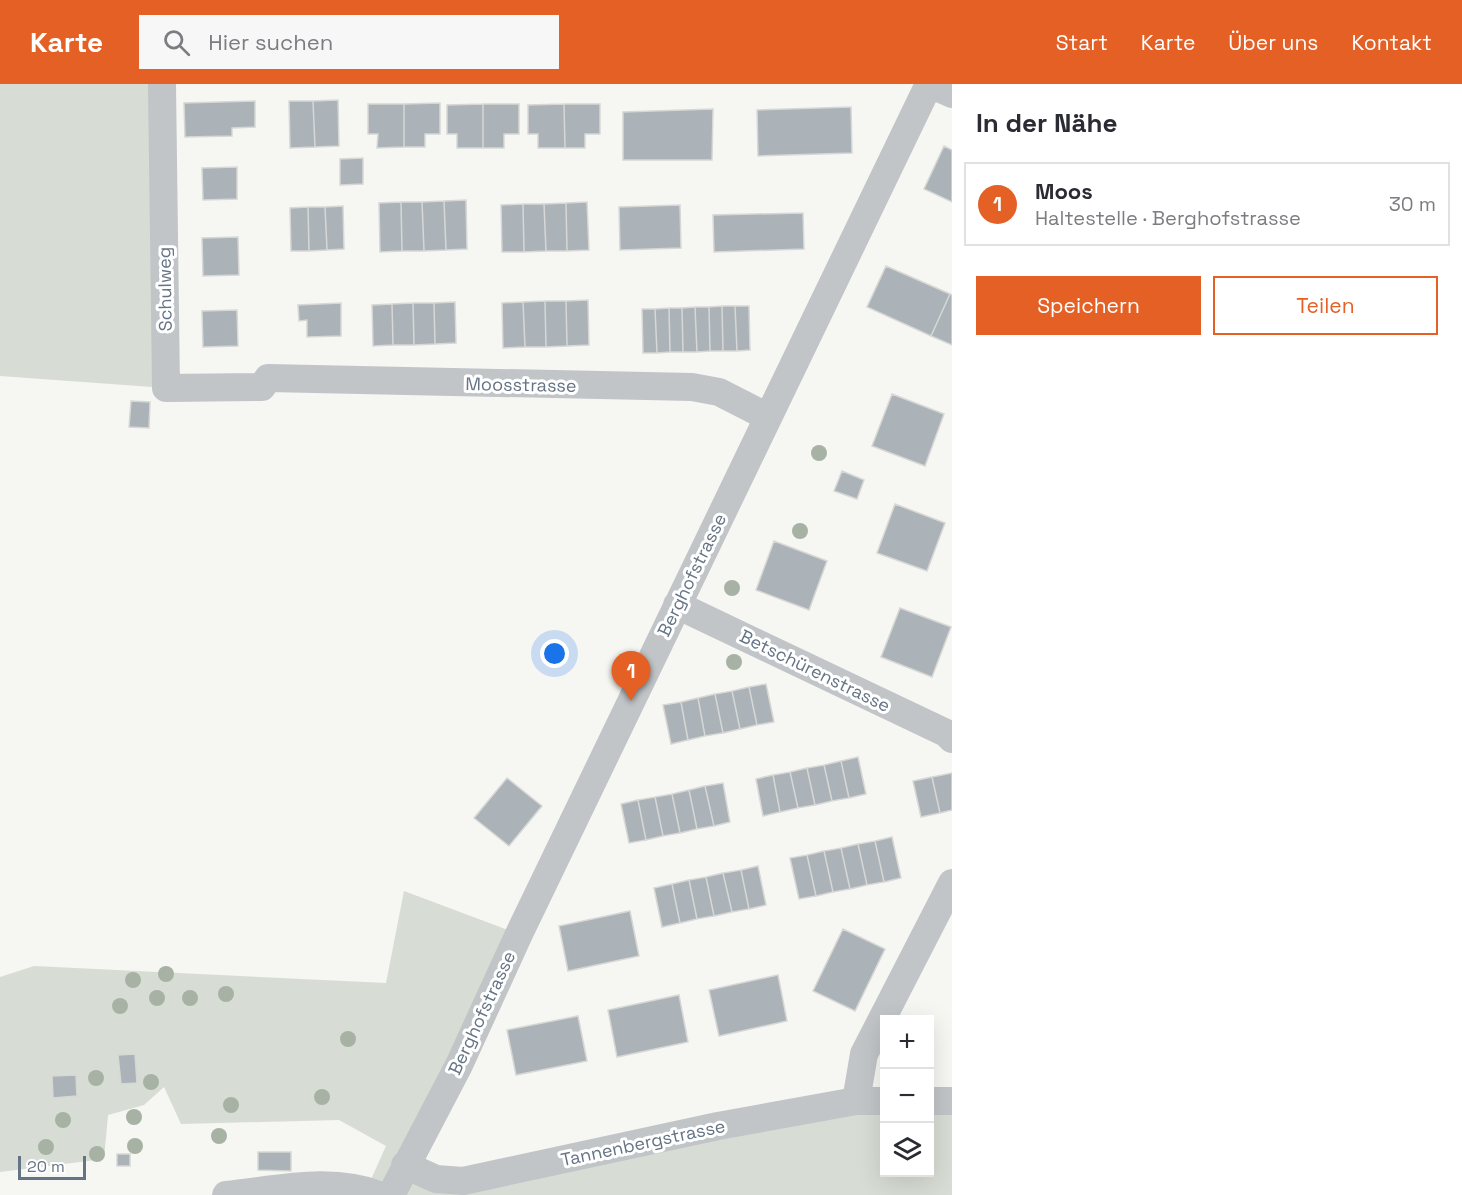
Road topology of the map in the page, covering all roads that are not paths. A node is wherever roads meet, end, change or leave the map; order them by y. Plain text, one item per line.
1 (162, 84) edge
2 (929, 84) edge
3 (952, 94) edge
4 (268, 378) joint
5 (768, 417) junction
6 (677, 605) junction
7 (952, 739) edge
8 (952, 883) edge
9 (856, 1101) junction
10 (880, 1101) edge
11 (934, 1101) edge
12 (952, 1101) edge
13 (405, 1165) junction
14 (226, 1195) edge
15 (379, 1195) edge
16 (391, 1195) edge

1 - 4 street, Schulweg
2 - 3 street
2 - 5 street, Berghofstrasse
4 - 5 street, Moosstrasse
5 - 6 street, Berghofstrasse
6 - 7 street, Betschürenstrasse
6 - 13 street, Berghofstrasse
8 - 9 street
9 - 10 street, Tannenbergstrasse
9 - 13 street, Tannenbergstrasse
11 - 12 street
13 - 16 street, Berghofstrasse
14 - 15 street

